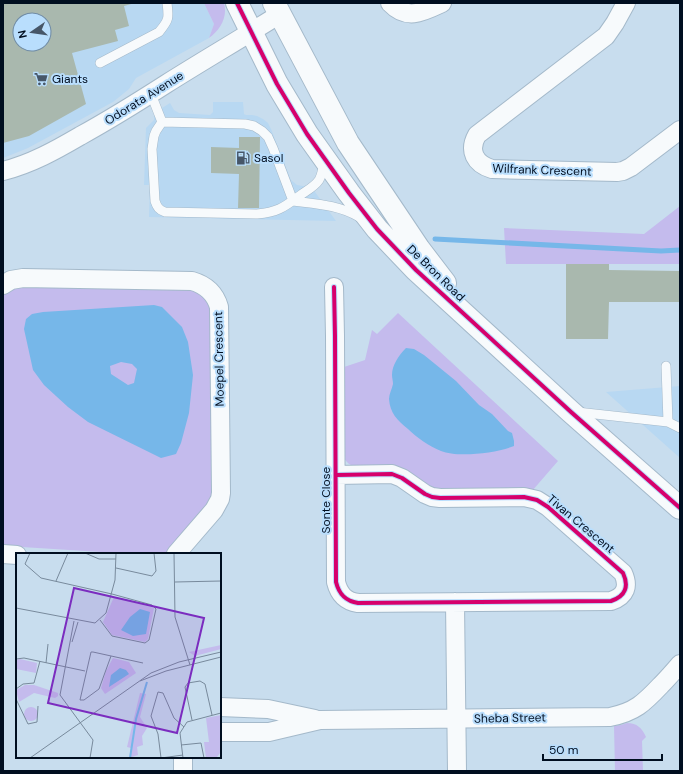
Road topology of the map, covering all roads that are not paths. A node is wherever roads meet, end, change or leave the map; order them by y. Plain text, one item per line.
1 (167, 3) edge
2 (237, 3) edge
3 (390, 3) edge
4 (442, 3) edge
5 (626, 3) edge
6 (277, 9) edge
7 (251, 32) junction
8 (100, 63) dead end
9 (151, 94) junction
10 (162, 122) junction
11 (680, 130) edge
12 (324, 159) junction
13 (3, 171) edge
14 (293, 201) junction
15 (377, 229) junction
16 (3, 285) edge
17 (334, 287) dead end
18 (477, 325) junction
19 (666, 366) dead end
20 (571, 412) junction
21 (668, 422) junction
22 (680, 428) edge
23 (336, 475) junction
24 (680, 508) edge
25 (177, 553) edge
26 (3, 554) edge
27 (16, 555) edge
28 (455, 602) junction
29 (680, 664) edge
30 (221, 707) edge
31 (239, 708) junction
32 (456, 719) junction
33 (320, 720) junction
34 (221, 732) edge
35 (239, 732) junction
36 (183, 758) edge
37 (183, 771) edge
38 (457, 771) edge

1 - 8 lane
2 - 7 street, De Bron Road
3 - 4 street
5 - 11 street, Wilfrank Crescent
6 - 7 street, Odorata Avenue
6 - 18 street, De Bron Road
7 - 9 street, Odorata Avenue
7 - 12 street, De Bron Road
9 - 10 lane
9 - 13 street, Odorata Avenue
10 - 14 lane
10 - 14 lane
12 - 14 lane
12 - 15 street, De Bron Road
14 - 15 lane
15 - 18 street, De Bron Road
16 - 25 street, Moepel Crescent
17 - 23 street, Sonte Close
18 - 20 street, De Bron Road
19 - 21 lane
20 - 21 lane
20 - 24 street, De Bron Road
21 - 22 lane
23 - 28 street, Sonte Close
23 - 28 street, Tivan Crescent
26 - 27 street
28 - 32 street
29 - 32 street, Sheba Street
30 - 31 street, Sheba Street
31 - 33 street, Sheba Street
31 - 35 street
32 - 33 street, Sheba Street
32 - 38 street
33 - 35 street, Sheba Street
34 - 35 street, Sheba Street
36 - 37 street

